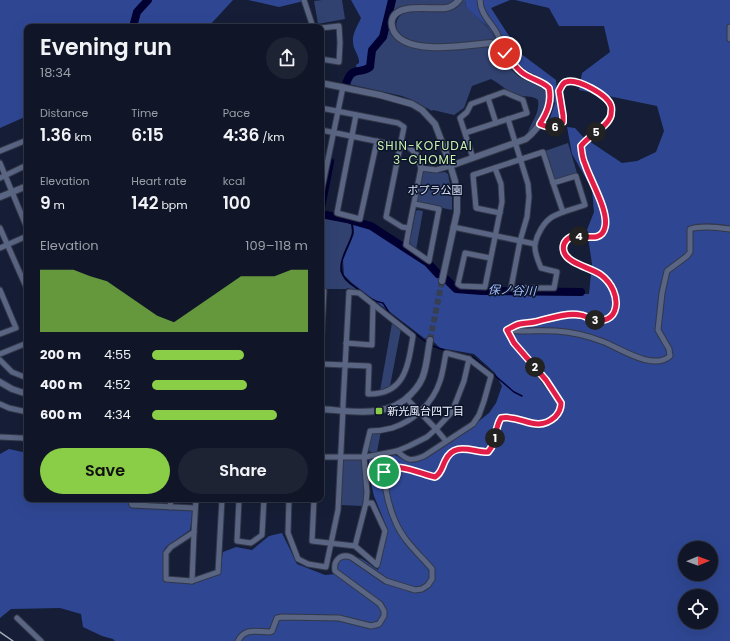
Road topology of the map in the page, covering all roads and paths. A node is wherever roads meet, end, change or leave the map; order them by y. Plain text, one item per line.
1 (304, 0) edge
2 (458, 0) edge
3 (480, 0) edge
4 (312, 24) edge
5 (730, 26) edge
6 (324, 28) edge
7 (730, 39) edge
8 (501, 48) junction
9 (324, 60) edge
10 (324, 84) edge
11 (343, 87) junction
12 (488, 98) junction
13 (324, 109) edge
14 (338, 111) junction
15 (356, 115) junction
16 (508, 119) junction
17 (496, 123) junction
18 (540, 124) junction
19 (324, 130) edge
20 (334, 132) junction
21 (465, 133) junction
22 (352, 136) junction
23 (24, 141) edge
24 (377, 141) junction
25 (516, 144) junction
26 (400, 146) junction
27 (0, 151) edge
28 (473, 158) junction
29 (520, 159) junction
30 (0, 164) edge
31 (24, 166) edge
32 (450, 166) junction
33 (421, 168) junction
34 (496, 168) junction
35 (2, 177) edge
36 (324, 179) edge
37 (553, 183) junction
38 (24, 187) edge
39 (12, 192) junction
40 (0, 197) edge
41 (415, 204) junction
42 (563, 212) junction
43 (500, 213) junction
44 (24, 221) edge
45 (454, 227) junction
46 (0, 228) edge
47 (409, 228) junction
48 (730, 229) edge
49 (495, 236) junction
50 (24, 237) edge
51 (520, 241) junction
52 (7, 244) junction
53 (535, 244) junction
54 (0, 248) edge
55 (490, 258) junction
56 (442, 280) tunnel mouth
57 (24, 282) edge
58 (0, 290) edge
59 (374, 304) junction
60 (507, 330) junction
61 (0, 334) edge
62 (430, 340) tunnel mouth
63 (346, 343) junction
64 (24, 344) edge
65 (0, 354) edge
66 (469, 359) junction
67 (0, 360) edge
68 (324, 364) edge
69 (345, 365) junction
70 (24, 377) edge
71 (0, 382) edge
72 (24, 393) edge
73 (407, 399) junction
74 (0, 404) edge
75 (324, 409) edge
76 (342, 410) junction
77 (24, 411) edge
78 (420, 412) junction
79 (436, 428) junction
80 (0, 437) edge
81 (24, 438) edge
82 (446, 441) junction
83 (397, 451) junction
84 (324, 457) edge
85 (341, 457) junction
86 (364, 457) junction
87 (131, 502) edge
88 (146, 502) edge
89 (171, 502) edge
90 (196, 502) edge
91 (222, 502) edge
92 (239, 502) edge
93 (264, 502) edge
94 (289, 502) edge
95 (314, 502) edge
96 (366, 503) junction
97 (145, 505) junction
98 (170, 507) junction
99 (195, 508) junction
100 (194, 532) junction
101 (332, 543) junction
102 (356, 546) junction
103 (377, 565) junction
104 (376, 575) junction
105 (192, 581) junction
106 (16, 618) dead end
107 (41, 641) edge
108 (238, 641) edge

1 - 4 street
2 - 8 street
3 - 8 street
5 - 7 street
6 - 9 street
8 - 18 street
10 - 11 street
11 - 14 street
11 - 32 street
12 - 16 street
12 - 17 street
12 - 21 street
13 - 14 street
14 - 15 street
14 - 20 street
15 - 22 street
15 - 26 street
16 - 17 street
16 - 25 street
17 - 21 street
18 - 25 street
18 - 60 street
19 - 20 street
20 - 22 street
20 - 36 street
21 - 28 street
22 - 24 street
22 - 24 street
23 - 27 street
24 - 26 street
25 - 28 street
25 - 29 street
26 - 33 street
26 - 47 street
28 - 32 street
29 - 34 street
29 - 37 street
29 - 51 street
30 - 35 street
31 - 35 street
32 - 33 street
32 - 45 street
33 - 41 street
34 - 43 street
34 - 43 street
35 - 39 street
37 - 42 street
37 - 42 street
38 - 39 street
39 - 40 street
39 - 44 street
41 - 47 street
41 - 47 street
42 - 53 street
43 - 49 street
45 - 49 street
45 - 56 street
46 - 52 street
48 - 60 street
49 - 51 street
49 - 55 street
50 - 52 street
51 - 53 street
51 - 53 street
52 - 54 street
52 - 57 street
55 - 55 street
58 - 61 street
59 - 63 street
59 - 63 street
59 - 69 street
60 - 104 street
62 - 73 street
63 - 69 street
64 - 65 street
66 - 78 street
66 - 79 street
66 - 82 street
67 - 70 street
68 - 69 street
69 - 76 street
71 - 72 street
73 - 76 street
73 - 78 street
74 - 77 street
75 - 76 street
76 - 85 street
78 - 79 street
78 - 86 street
79 - 82 street
79 - 83 street
80 - 81 street
82 - 83 street
83 - 86 street
84 - 85 street
85 - 86 street
85 - 101 street
86 - 96 street
87 - 97 street
88 - 97 street
89 - 98 street
90 - 99 street
91 - 105 street
92 - 93 street
94 - 101 street
95 - 101 street
96 - 102 street
96 - 103 street
97 - 98 street
98 - 99 street
99 - 100 street
100 - 105 street
100 - 105 street
101 - 102 street
102 - 103 street
103 - 104 street
104 - 108 street
106 - 107 street

